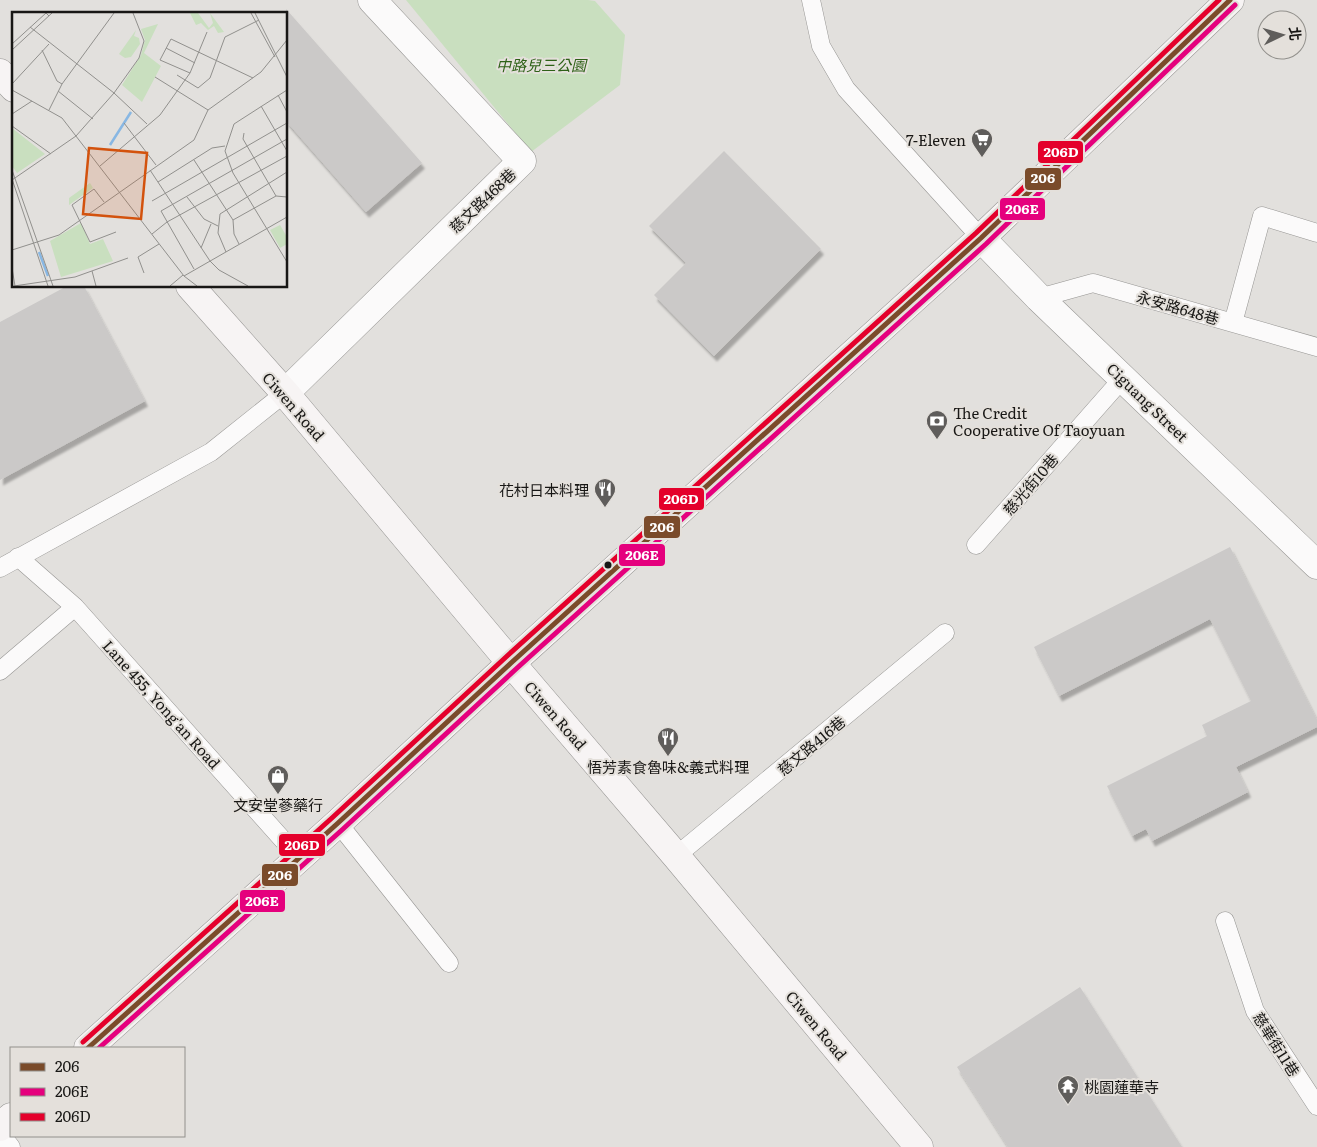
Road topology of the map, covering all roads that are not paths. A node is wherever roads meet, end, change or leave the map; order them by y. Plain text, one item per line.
1 (372, 0) edge
2 (811, 0) edge
3 (1230, 0) edge
4 (0, 73) edge
5 (12, 86) edge
6 (1317, 234) edge
7 (981, 238) junction
8 (192, 288) edge
9 (1039, 298) junction
10 (1233, 323) junction
11 (1317, 347) edge
12 (1123, 378) junction
13 (285, 394) junction
14 (976, 545) dead end
15 (18, 557) junction
16 (1317, 565) edge
17 (0, 568) edge
18 (75, 607) junction
19 (945, 633) dead end
20 (511, 664) junction
21 (0, 671) edge
22 (338, 823) junction
23 (676, 856) junction
24 (299, 858) junction
25 (1225, 921) dead end
26 (449, 962) dead end
27 (89, 1047) edge
28 (1317, 1106) edge
29 (10, 1118) edge
30 (0, 1127) edge
31 (0, 1133) edge
32 (12, 1147) edge
33 (919, 1147) edge

1 - 13 street, 慈文路468巷
2 - 7 lane
3 - 7 main road
4 - 5 main road
6 - 10 lane
7 - 9 street, Ciguang Street
7 - 20 main road
8 - 13 main road, Ciwen Road
9 - 10 lane, 永安路648巷
9 - 12 street, Ciguang Street
10 - 11 lane, 永安路648巷
12 - 14 lane, 慈光街10巷
12 - 16 street, Ciguang Street
13 - 15 lane
13 - 20 main road, Ciwen Road
15 - 17 lane
15 - 18 lane, Lane 455, Yong'an Road
18 - 21 lane
18 - 24 lane, Lane 455, Yong'an Road
19 - 23 lane, 慈文路416巷
20 - 22 main road
20 - 23 main road, Ciwen Road
22 - 24 main road
22 - 26 lane
23 - 33 main road, Ciwen Road
24 - 27 main road
25 - 28 lane, 慈華街11巷
29 - 30 main road
31 - 32 lane

